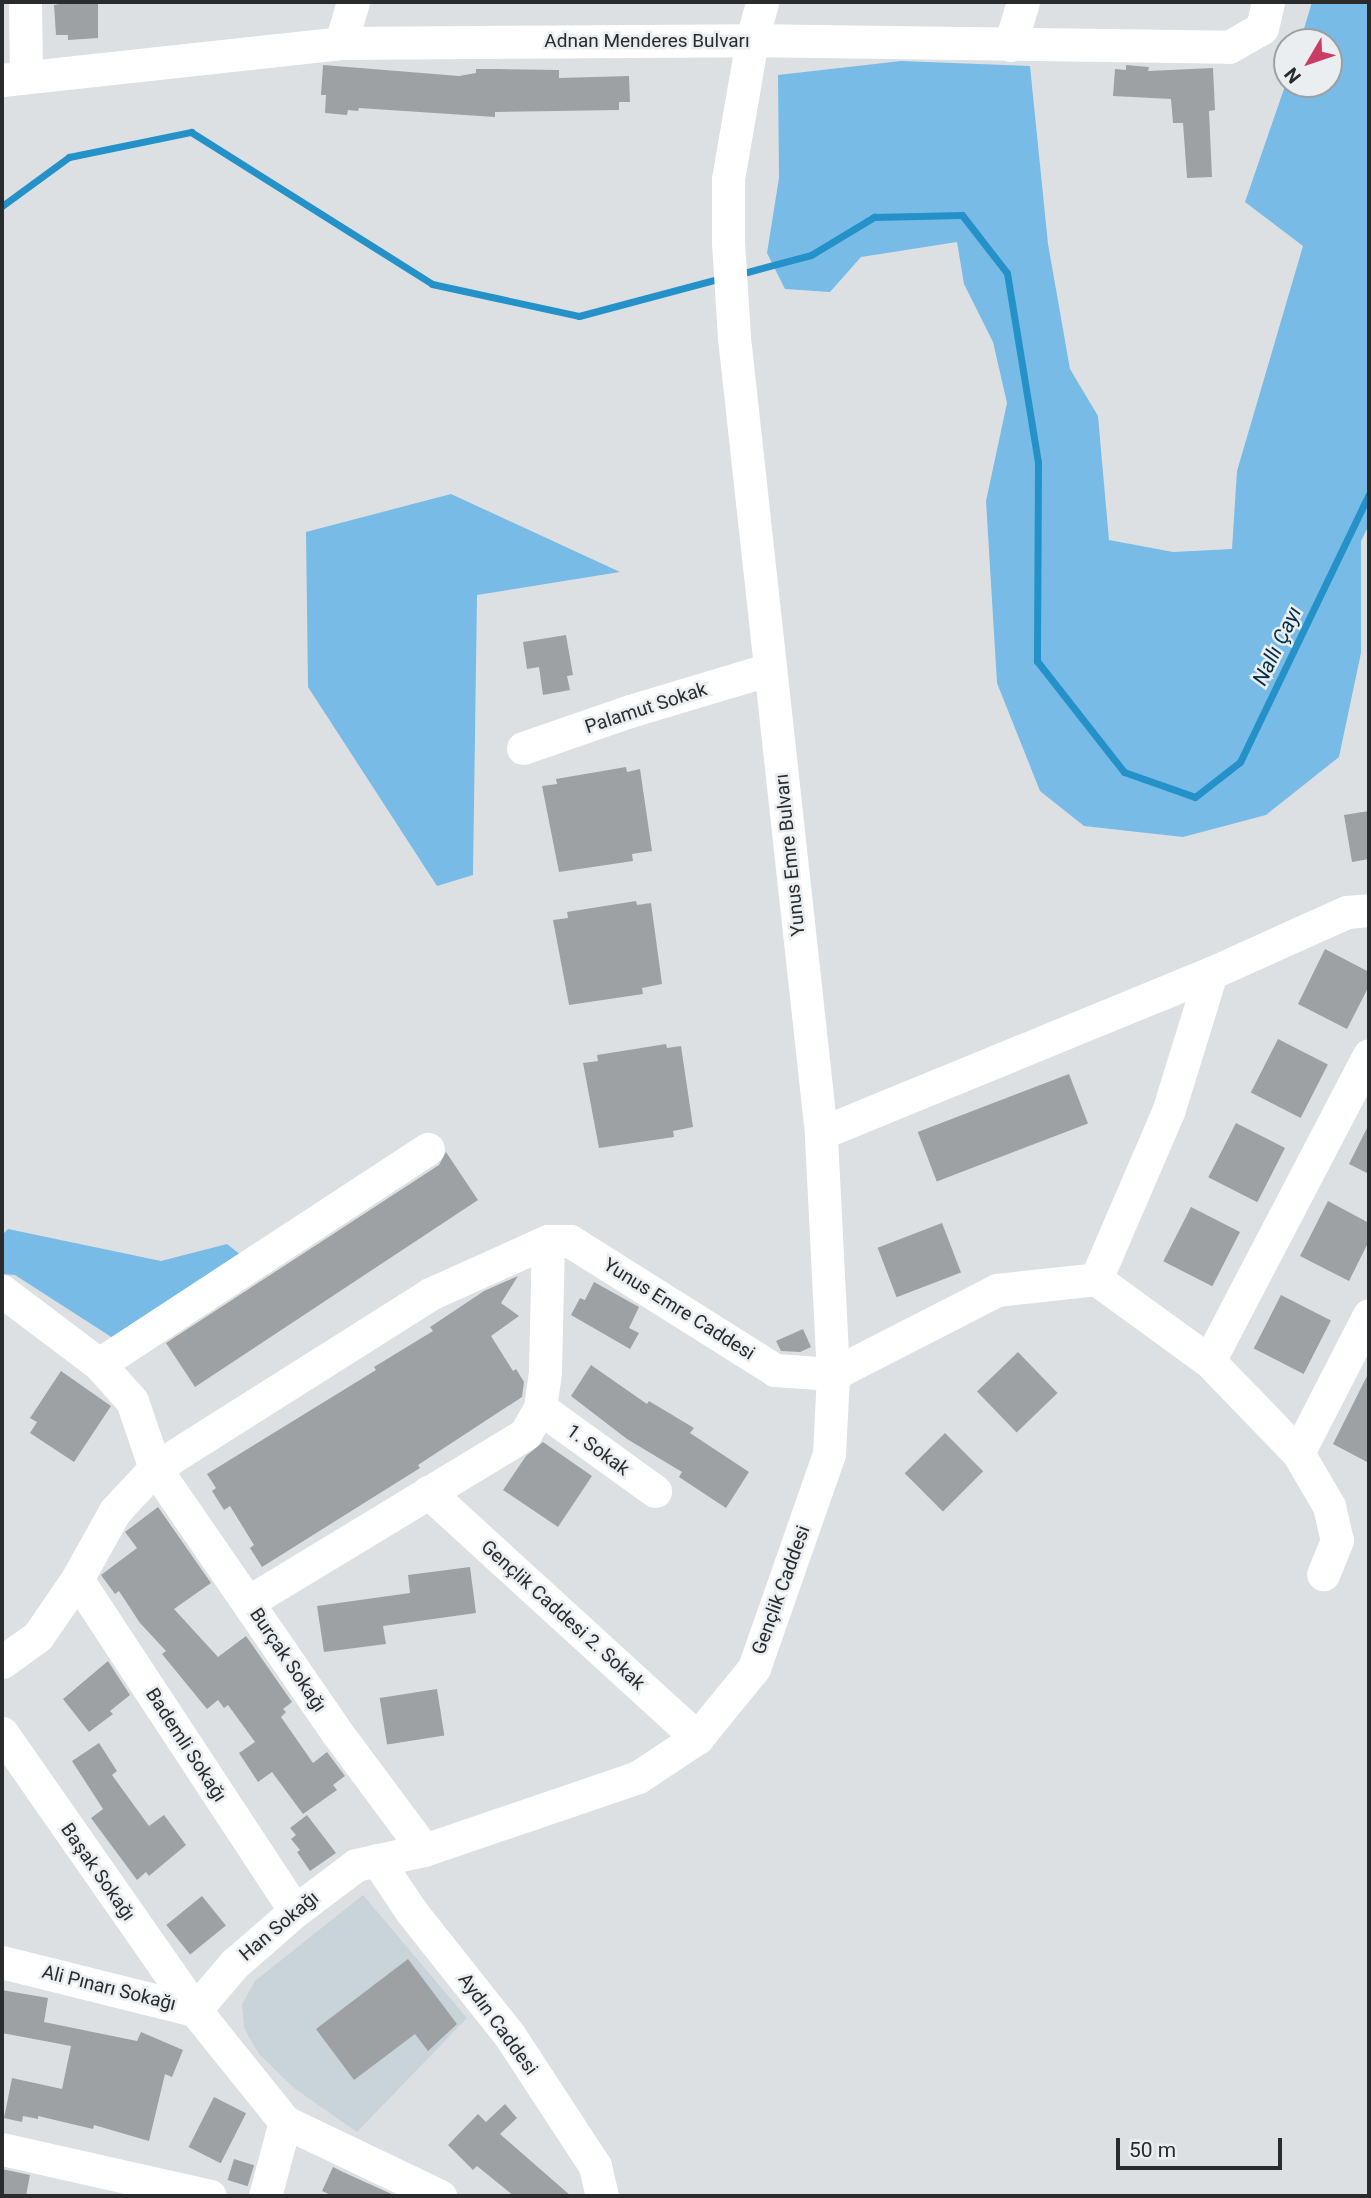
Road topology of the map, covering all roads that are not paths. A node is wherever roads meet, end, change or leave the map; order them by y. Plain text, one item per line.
1 (25, 2) edge
2 (353, 2) edge
3 (762, 2) edge
4 (1023, 2) edge
5 (1268, 2) edge
6 (752, 40) junction
7 (341, 43) junction
8 (1010, 45) junction
9 (14, 79) edge
10 (770, 669) junction
11 (523, 748) dead end
12 (1369, 910) edge
13 (1211, 973) junction
14 (1369, 1055) edge
15 (821, 1133) junction
16 (428, 1149) dead end
17 (548, 1241) junction
18 (1097, 1279) junction
19 (2, 1291) edge
20 (1369, 1315) edge
21 (1209, 1361) junction
22 (99, 1364) junction
23 (834, 1374) junction
24 (540, 1408) junction
25 (1298, 1453) junction
26 (155, 1468) junction
27 (655, 1491) dead end
28 (428, 1492) junction
29 (1323, 1574) dead end
30 (77, 1579) junction
31 (248, 1602) junction
32 (2, 1662) edge
33 (2, 1734) edge
34 (698, 1738) junction
35 (424, 1850) junction
36 (377, 1860) junction
37 (295, 1911) junction
38 (2, 1962) edge
39 (195, 2010) junction
40 (285, 2122) junction
41 (2, 2149) edge
42 (210, 2196) edge
43 (265, 2196) edge
44 (440, 2196) edge
45 (602, 2196) edge

1 - 9 street
2 - 7 street
3 - 6 street
4 - 8 street
5 - 8 street, Adnan Menderes Bulvarı
6 - 7 street, Adnan Menderes Bulvarı
6 - 8 street, Adnan Menderes Bulvarı
6 - 10 street, Yunus Emre Bulvarı
7 - 9 street, Adnan Menderes Bulvarı
10 - 11 street, Palamut Sokak
10 - 15 street, Yunus Emre Bulvarı
12 - 13 street
13 - 15 street
13 - 18 street
14 - 21 street
15 - 23 street, Yunus Emre Bulvarı
16 - 22 street
17 - 23 street, Yunus Emre Caddesi
17 - 24 street
17 - 26 street
18 - 21 street
18 - 23 street
19 - 22 street, Burçak Sokağı
20 - 25 street
21 - 25 street
22 - 26 street, Burçak Sokağı
23 - 34 street, Gençlik Caddesi
24 - 27 street, 1. Sokak
24 - 28 street
25 - 29 street
26 - 30 street
26 - 31 street, Burçak Sokağı
28 - 31 street
28 - 34 street, Gençlik Caddesi 2. Sokak
30 - 32 street
30 - 37 street, Bademli Sokağı
31 - 35 street, Burçak Sokağı
33 - 39 street, Başak Sokağı
34 - 35 street, Gençlik Caddesi
35 - 36 street, Gençlik Caddesi
36 - 37 street, Han Sokağı
36 - 45 street, Aydın Caddesi
37 - 39 street, Han Sokağı
38 - 39 street, Ali Pınarı Sokağı
39 - 40 street, Ali Pınarı Sokağı
40 - 43 street
40 - 44 street, Ali Pınarı Sokağı
41 - 42 street

